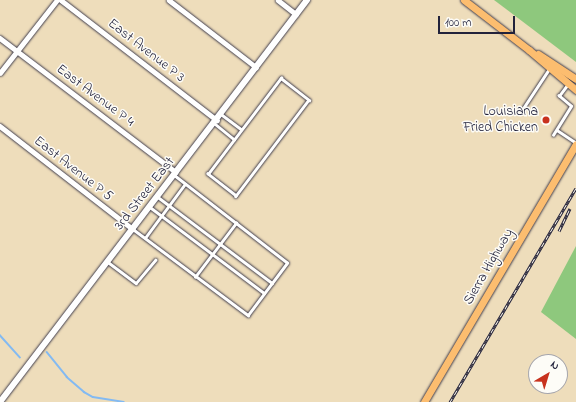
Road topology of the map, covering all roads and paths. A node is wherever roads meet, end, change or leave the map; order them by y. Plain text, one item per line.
1 (56, 0) edge
2 (61, 0) edge
3 (169, 0) edge
4 (278, 0) edge
5 (307, 0) edge
6 (464, 0) edge
7 (296, 14) junction
8 (0, 38) edge
9 (529, 50) junction
10 (17, 51) junction
11 (256, 67) junction
12 (549, 68) junction
13 (0, 74) edge
14 (576, 79) edge
15 (568, 84) junction
16 (576, 90) edge
17 (522, 110) dead end
18 (221, 114) junction
19 (216, 122) junction
20 (0, 126) edge
21 (241, 129) junction
22 (557, 130) junction
23 (553, 135) dead end
24 (234, 139) junction
25 (576, 143) edge
26 (175, 174) junction
27 (185, 184) junction
28 (158, 197) junction
29 (169, 206) junction
30 (150, 207) junction
31 (161, 216) junction
32 (236, 223) junction
33 (133, 229) junction
34 (145, 238) junction
35 (219, 244) junction
36 (212, 254) junction
37 (155, 260) dead end
38 (108, 262) junction
39 (195, 277) junction
40 (272, 283) junction
41 (264, 293) junction
42 (0, 402) edge
43 (424, 402) edge

1 - 10 street
2 - 19 street, East Avenue P 3
3 - 11 street
4 - 7 street
5 - 7 street, 3rd Street East
6 - 9 main road
7 - 11 street, 3rd Street East
8 - 10 street, East Avenue P 4
9 - 12 main road
9 - 14 main road
10 - 13 street
10 - 26 street, East Avenue P 4
11 - 18 street, 3rd Street East
12 - 15 main road
12 - 17 lane
15 - 16 main road
15 - 22 lane
18 - 19 street, 3rd Street East
18 - 21 lane
19 - 24 lane
19 - 26 street, 3rd Street East
20 - 33 street, East Avenue P 5
21 - 24 lane
21 - 24 lane
22 - 23 lane
22 - 25 lane
25 - 43 main road, Sierra Highway
26 - 27 lane
26 - 28 street, 3rd Street East
27 - 29 lane
27 - 32 lane
28 - 29 lane
28 - 30 street, 3rd Street East
29 - 31 lane
29 - 35 lane
30 - 31 lane
30 - 33 street, 3rd Street East
31 - 34 lane
31 - 36 lane
32 - 35 lane
32 - 40 lane
33 - 34 lane
33 - 38 street, 3rd Street East
34 - 39 lane
35 - 36 lane
35 - 40 lane
36 - 39 lane
36 - 41 lane
37 - 38 lane
38 - 42 street, 3rd Street East
39 - 41 lane
40 - 41 lane

